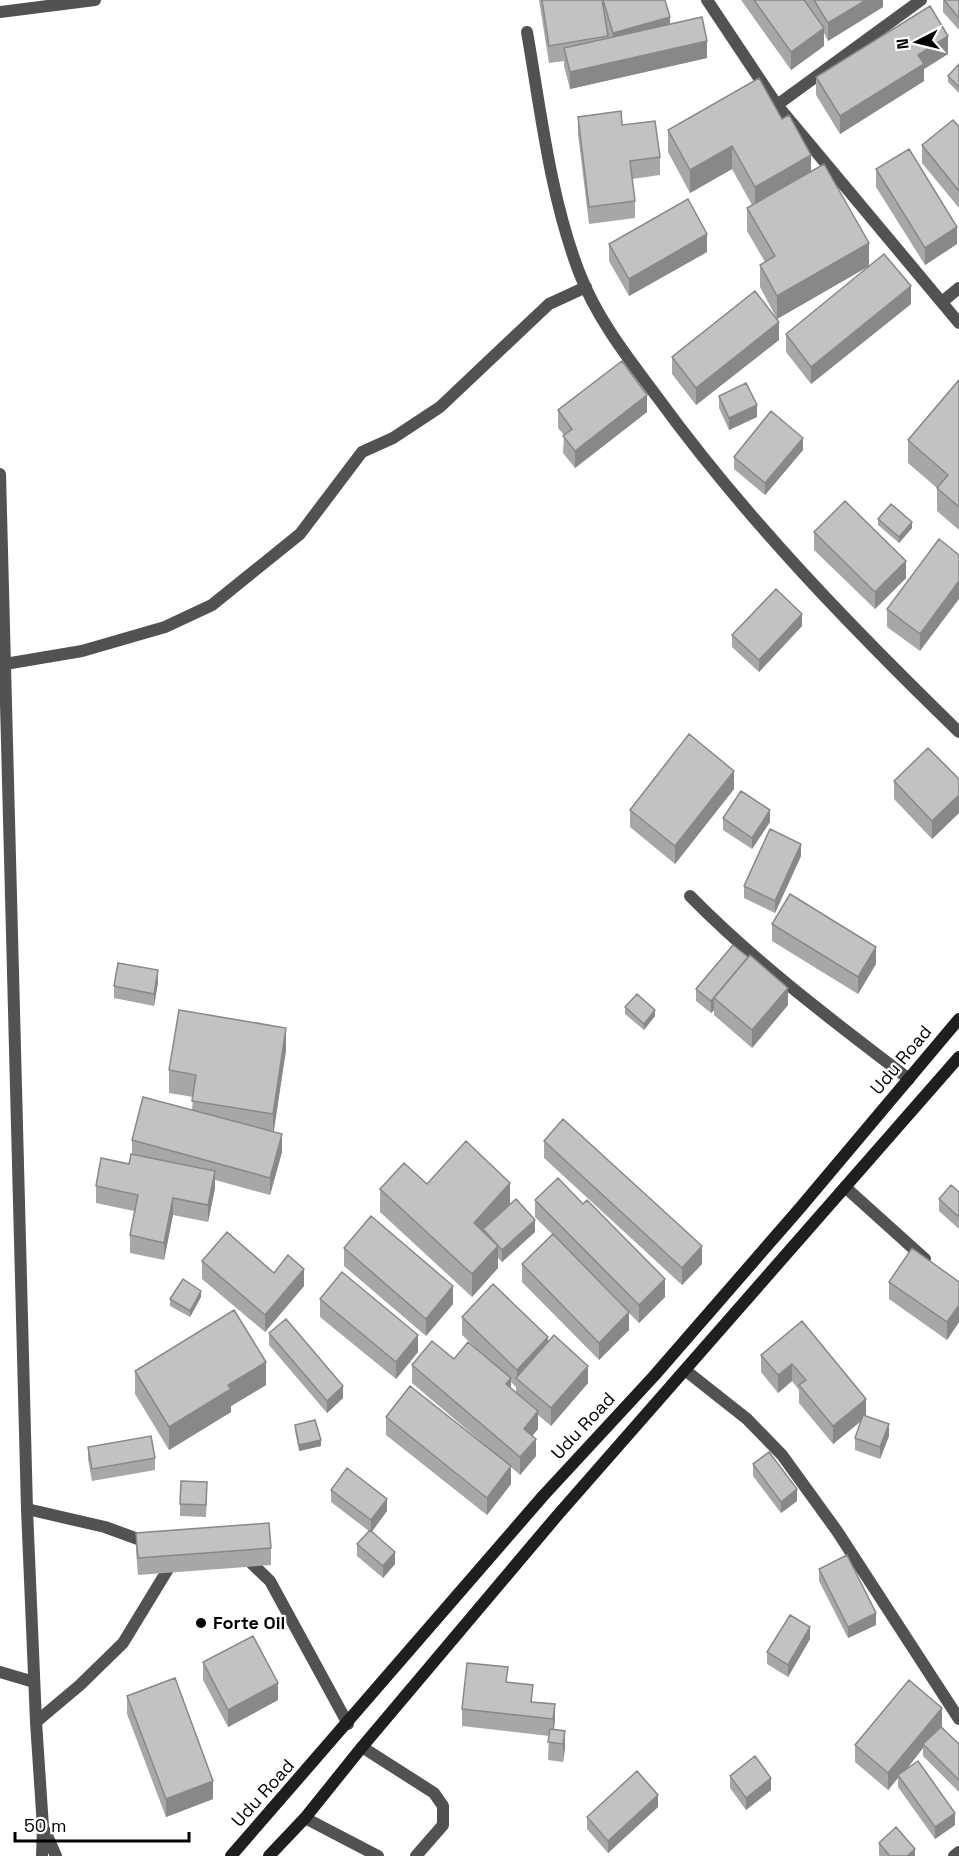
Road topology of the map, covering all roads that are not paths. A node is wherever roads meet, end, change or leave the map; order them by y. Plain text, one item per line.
1 (95, 0) edge
2 (707, 0) edge
3 (921, 0) edge
4 (0, 12) edge
5 (526, 32) dead end
6 (777, 105) junction
7 (586, 286) junction
8 (959, 288) edge
9 (942, 302) junction
10 (959, 323) edge
11 (0, 474) edge
12 (5, 664) junction
13 (959, 732) edge
14 (5, 801) edge
15 (690, 896) dead end
16 (959, 1019) edge
17 (959, 1057) edge
18 (909, 1079) junction
19 (845, 1187) junction
20 (935, 1268) edge
21 (685, 1370) junction
22 (27, 1509) junction
23 (230, 1555) edge
24 (0, 1672) edge
25 (34, 1682) junction
26 (959, 1719) edge
27 (36, 1722) junction
28 (348, 1724) junction
29 (362, 1747) junction
30 (305, 1818) junction
31 (43, 1827) junction
32 (959, 1852) edge
33 (42, 1856) edge
34 (56, 1856) edge
35 (231, 1856) edge
36 (269, 1856) edge
37 (378, 1856) edge
38 (416, 1856) edge
39 (954, 1856) edge

1 - 4 street
2 - 6 street
3 - 6 street
5 - 7 street
6 - 9 street
7 - 12 street
7 - 13 street
8 - 9 street
9 - 10 street
11 - 12 street
12 - 14 street
14 - 22 street
15 - 18 street
16 - 18 main road, Udu Road
17 - 19 main road
18 - 28 main road, Udu Road
19 - 20 street
19 - 21 main road
21 - 26 street
21 - 29 main road
22 - 25 street
22 - 27 street
23 - 28 street
24 - 25 street
25 - 27 street
27 - 31 street
28 - 35 main road, Udu Road
29 - 30 main road
29 - 38 street
30 - 36 main road
30 - 37 street
31 - 33 street
31 - 34 street
32 - 39 street

